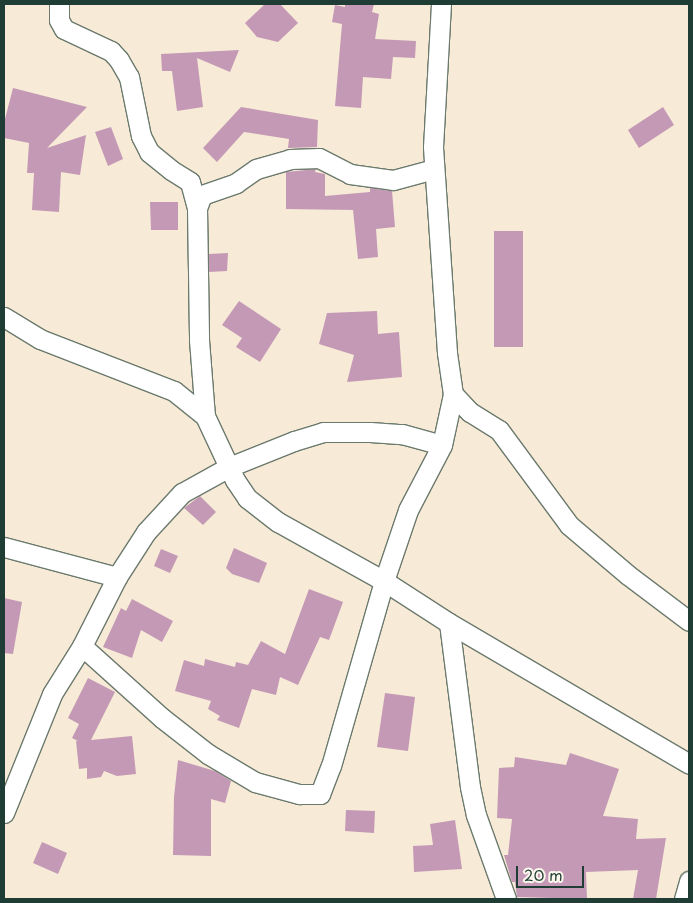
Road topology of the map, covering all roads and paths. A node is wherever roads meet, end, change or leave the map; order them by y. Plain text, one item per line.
1 (60, 4) edge
2 (441, 4) edge
3 (434, 169) junction
4 (197, 208) junction
5 (4, 316) edge
6 (453, 394) junction
7 (205, 416) junction
8 (442, 445) junction
9 (229, 467) junction
10 (4, 547) edge
11 (116, 577) junction
12 (384, 581) junction
13 (689, 621) edge
14 (449, 622) junction
15 (82, 646) junction
16 (689, 764) edge
17 (4, 813) edge
18 (689, 881) edge
19 (506, 899) edge
20 (684, 899) edge

1 - 4 street
2 - 3 street
3 - 4 street
3 - 6 street
4 - 7 street
5 - 7 street
6 - 8 street
6 - 13 street
7 - 9 street
8 - 9 street
8 - 12 street
9 - 11 street
9 - 12 street
10 - 11 street
11 - 15 street
12 - 14 street
12 - 15 street
14 - 16 street
14 - 19 street
15 - 17 street
18 - 20 street

